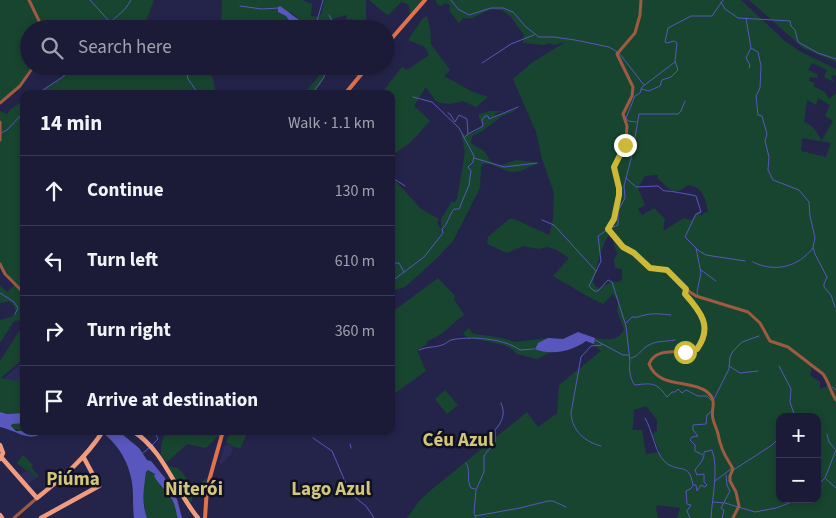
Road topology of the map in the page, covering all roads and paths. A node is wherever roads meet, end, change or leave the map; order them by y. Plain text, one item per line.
1 (29, 0) edge
2 (425, 0) edge
3 (642, 0) edge
4 (39, 20) edge
5 (395, 35) edge
6 (28, 75) edge
7 (361, 75) edge
8 (348, 90) edge
9 (0, 103) edge
10 (0, 122) edge
11 (0, 140) edge
12 (0, 264) edge
13 (20, 289) edge
14 (686, 289) junction
15 (836, 400) edge
16 (101, 435) edge
17 (138, 435) edge
18 (222, 435) edge
19 (0, 445) edge
20 (0, 458) edge
21 (84, 458) junction
22 (37, 498) junction
23 (0, 515) edge
24 (197, 517) edge
25 (2, 518) edge
26 (14, 518) edge
27 (42, 518) edge
28 (204, 518) edge
29 (733, 518) edge

1 - 4 street
2 - 5 main road
3 - 14 street
6 - 9 street
7 - 8 main road
10 - 11 street
12 - 13 street
14 - 15 street
14 - 29 street
16 - 21 main road
17 - 24 main road
18 - 28 main road
19 - 20 main road
20 - 22 main road
21 - 22 main road
21 - 27 main road
22 - 26 street
23 - 25 main road

